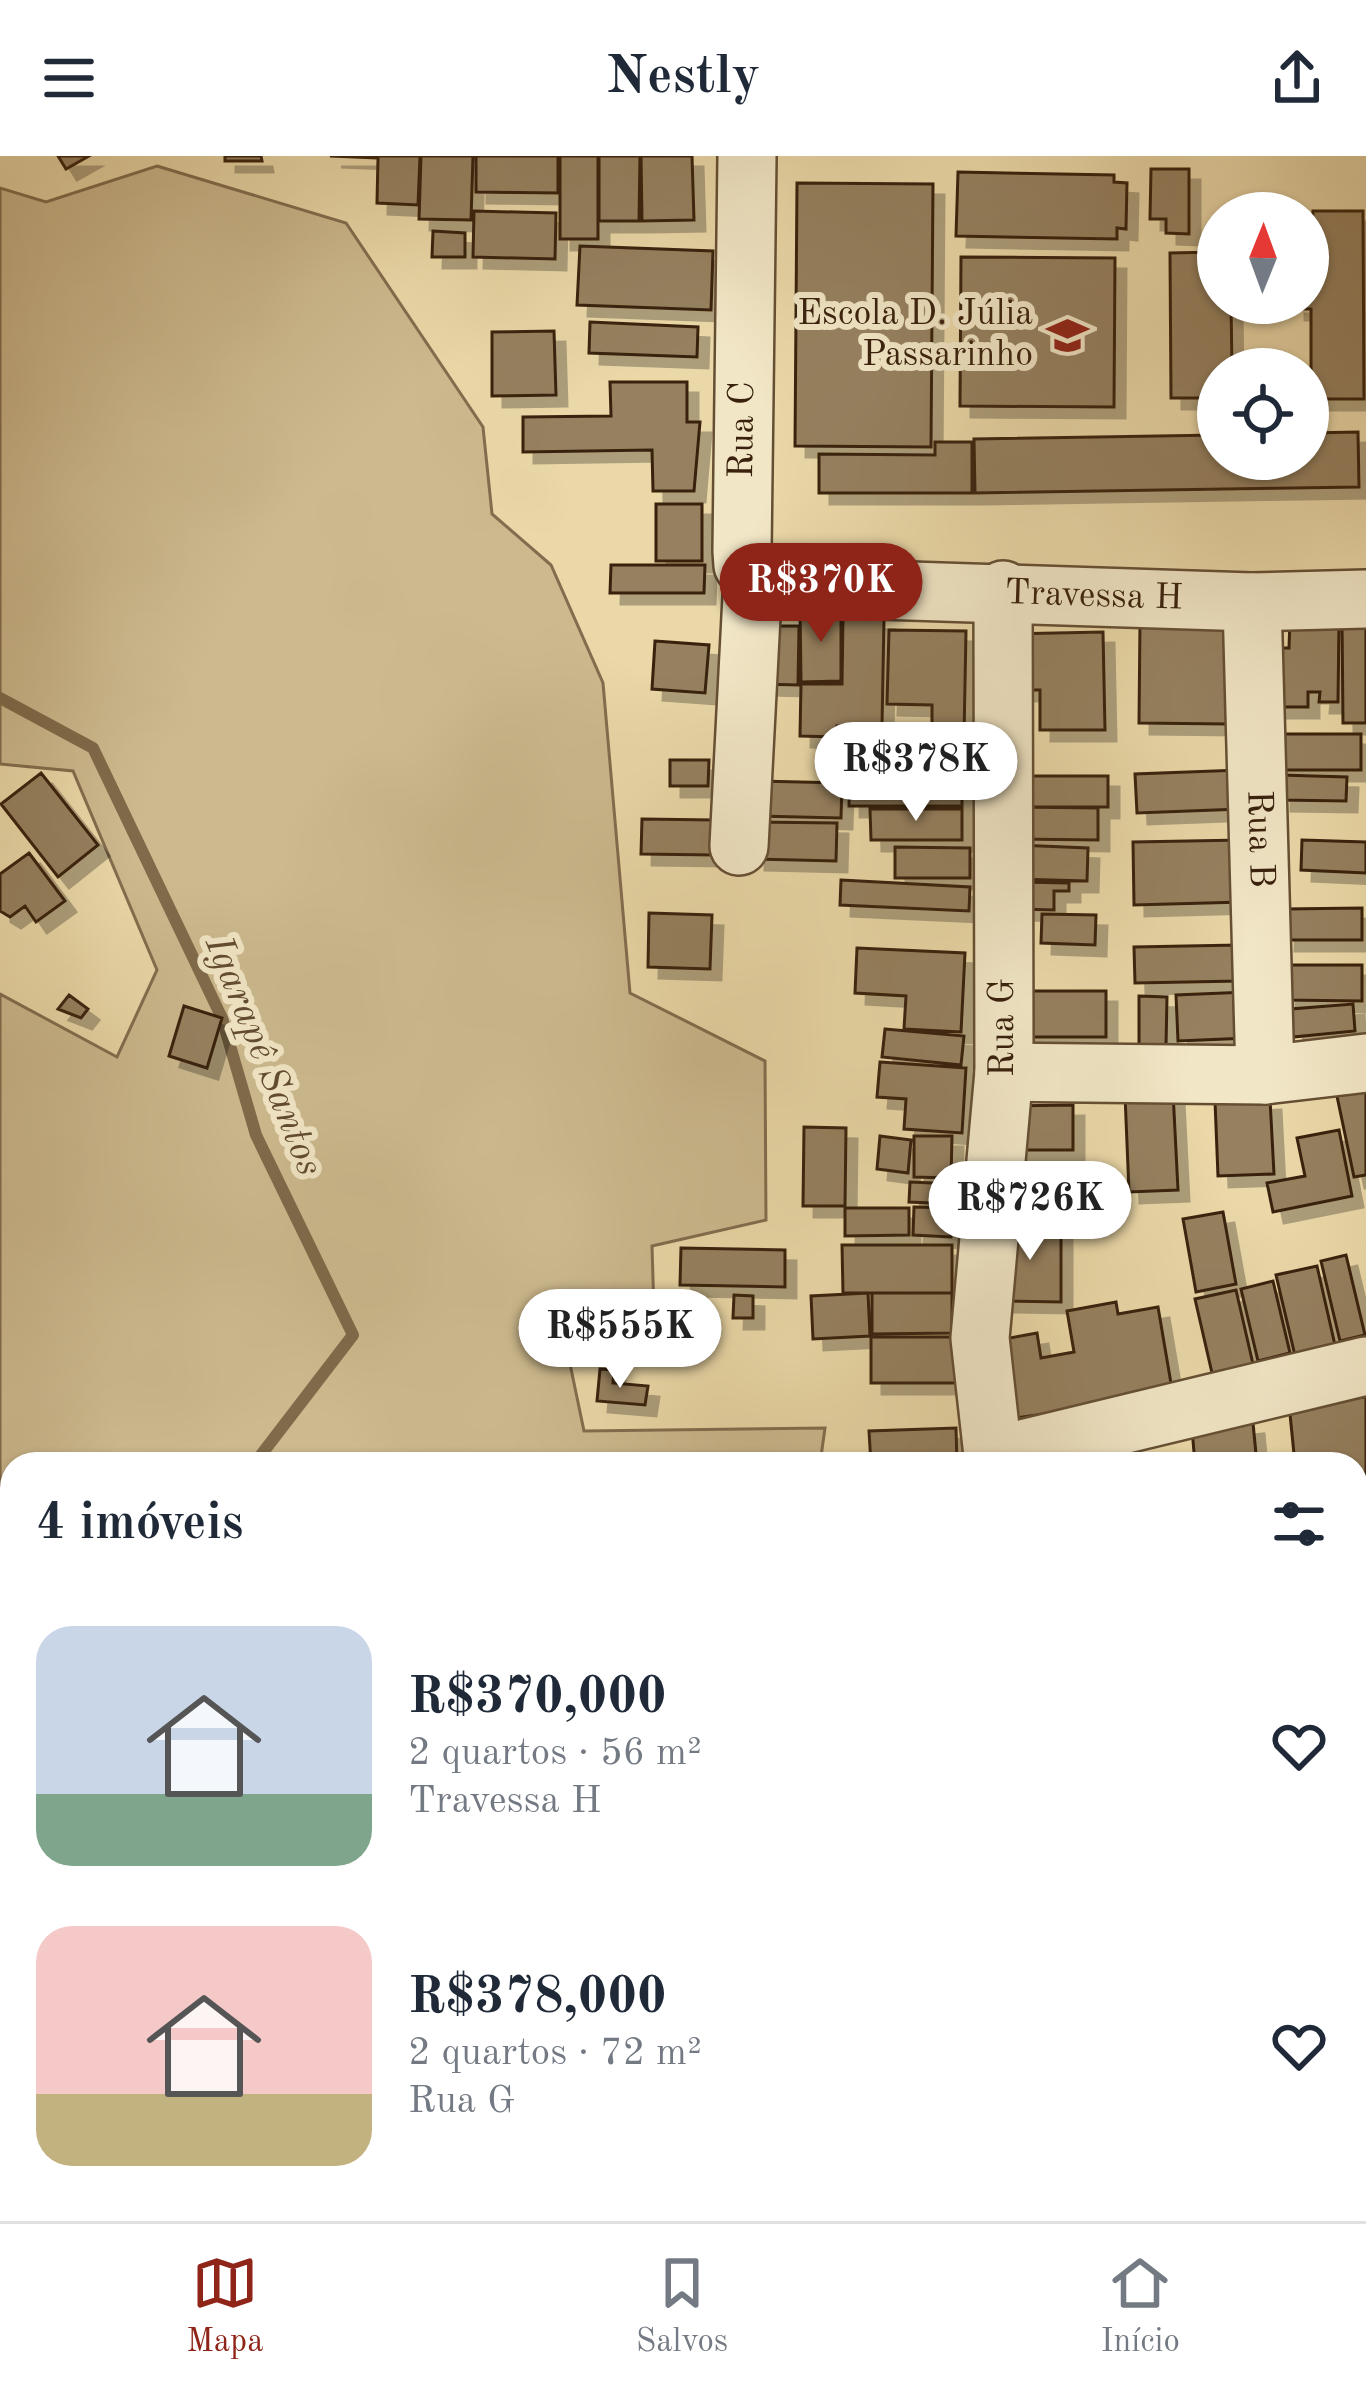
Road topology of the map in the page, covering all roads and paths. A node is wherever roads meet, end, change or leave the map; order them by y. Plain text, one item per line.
1 (747, 156) edge
2 (754, 578) junction
3 (1003, 590) junction
4 (1366, 599) edge
5 (1252, 602) junction
6 (739, 846) dead end
7 (1366, 1064) edge
8 (1004, 1072) junction
9 (1265, 1075) junction
10 (1366, 1366) edge
11 (992, 1452) edge
12 (1025, 1452) edge

1 - 2 street, Rua C
2 - 3 street, Travessa H
2 - 6 street, Rua C
3 - 5 street, Travessa H
3 - 8 street, Rua G
4 - 5 street, Travessa H
5 - 9 street, Rua B
7 - 9 street
8 - 9 street
8 - 11 street, Rua G
10 - 12 street

